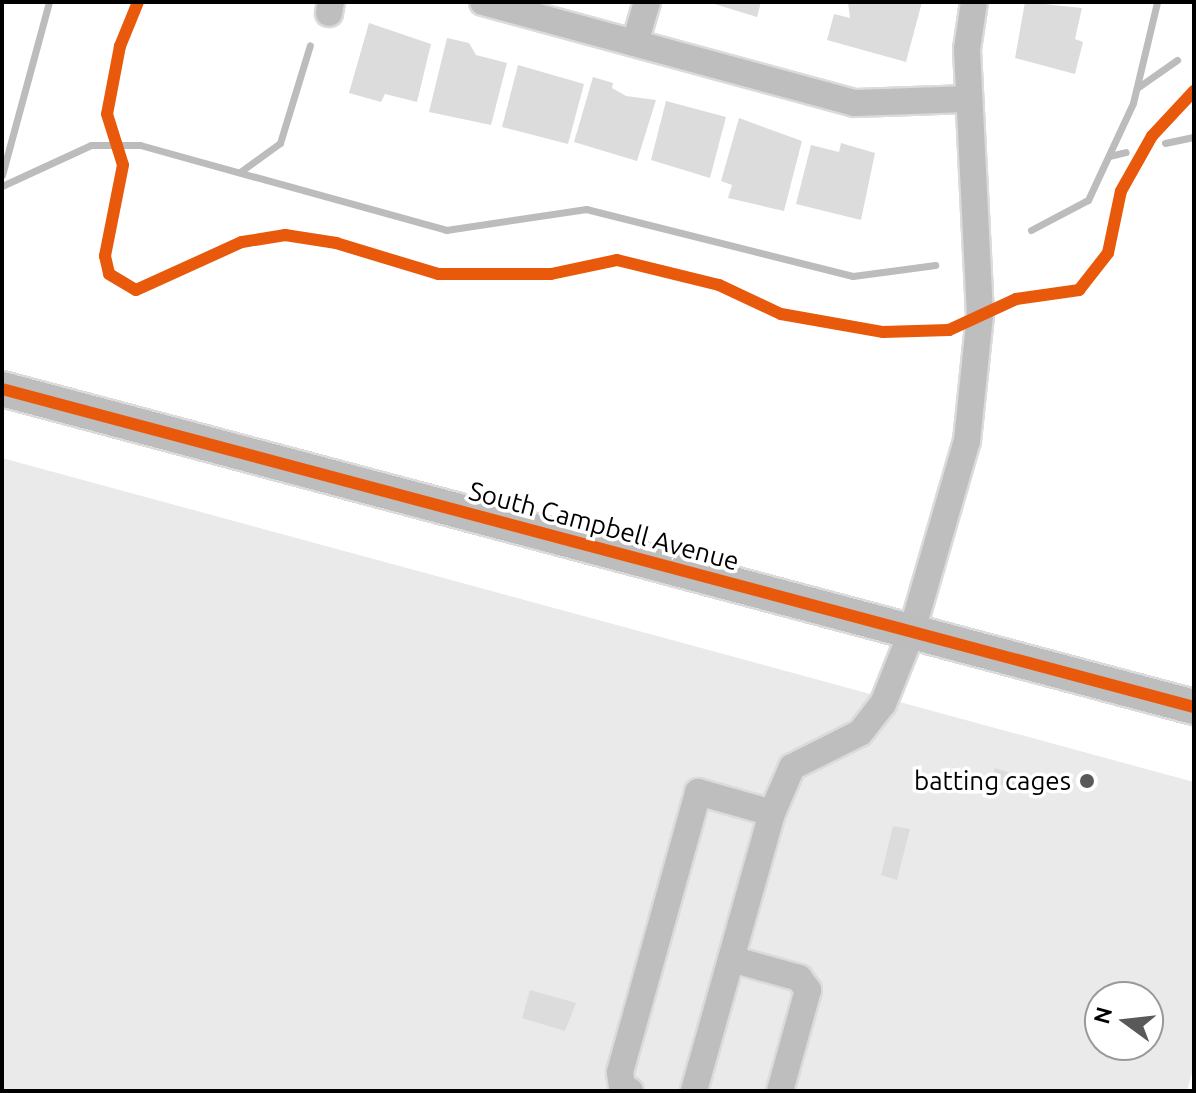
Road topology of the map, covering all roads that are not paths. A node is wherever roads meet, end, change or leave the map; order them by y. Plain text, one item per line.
1 (483, 2) edge
2 (647, 2) edge
3 (974, 2) edge
4 (635, 43) junction
5 (969, 99) junction
6 (2, 389) edge
7 (912, 631) junction
8 (1194, 707) edge
9 (772, 813) junction
10 (731, 959) junction
11 (630, 1091) edge
12 (694, 1091) edge
13 (780, 1091) edge

1 - 4 street
2 - 4 street
3 - 5 street
4 - 5 street
5 - 7 street
6 - 7 main road, South Campbell Avenue
7 - 8 main road, South Campbell Avenue
7 - 9 street
9 - 10 street
9 - 11 street
10 - 12 street
10 - 13 street

